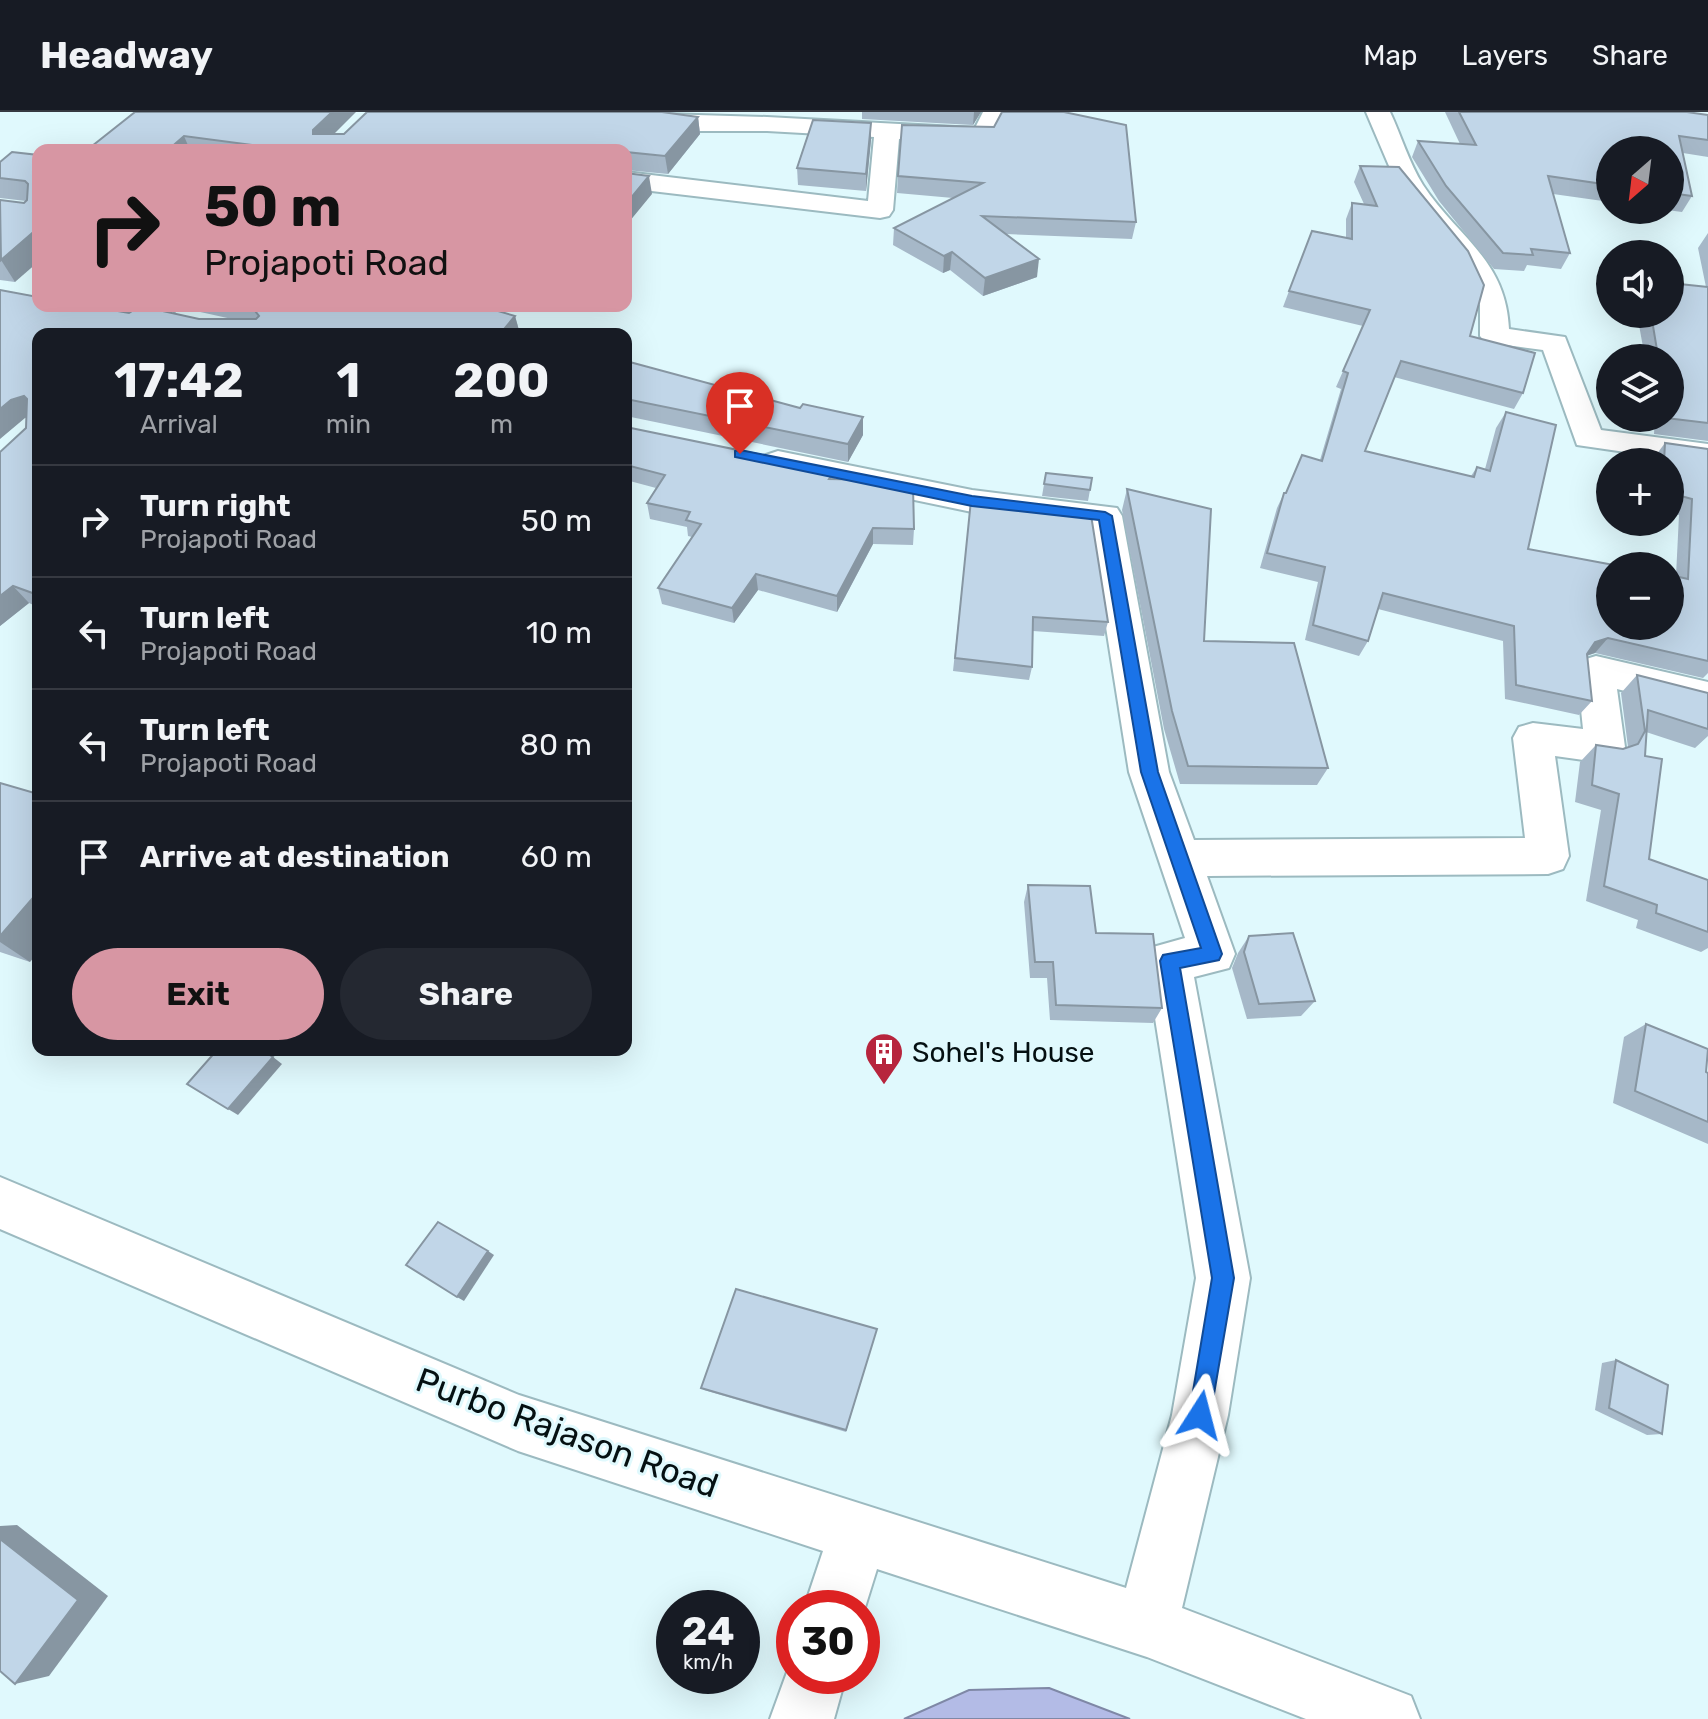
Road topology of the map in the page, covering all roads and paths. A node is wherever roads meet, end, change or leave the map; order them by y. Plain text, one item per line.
1 (608, 112) edge
2 (995, 112) edge
3 (1378, 112) edge
4 (887, 131) junction
5 (632, 181) edge
6 (732, 452) edge
7 (1708, 454) edge
8 (1708, 697) edge
9 (1180, 858) junction
10 (0, 1203) edge
11 (858, 1533) junction
12 (841, 1590) edge
13 (1147, 1626) junction
14 (810, 1694) edge
15 (802, 1719) edge
16 (1388, 1719) edge

1 - 4 street
2 - 4 street
3 - 7 street
4 - 5 street
6 - 9 street
8 - 9 street
9 - 13 street
10 - 11 street, Purbo Rajason Road
11 - 12 street
11 - 13 street, Purbo Rajason Road
13 - 16 street, Purbo Rajason Road
14 - 15 street

